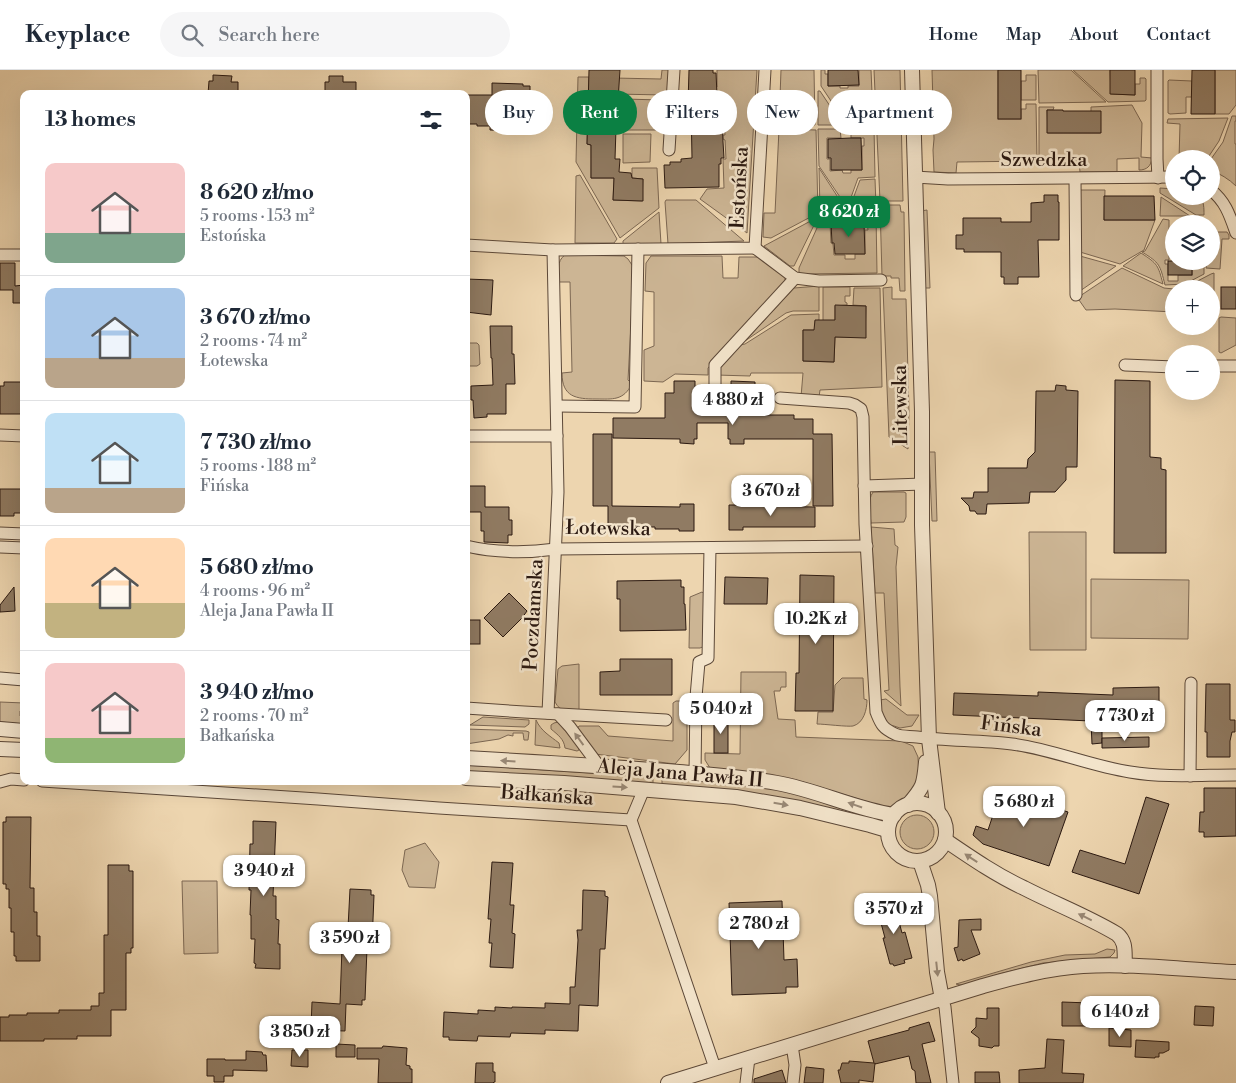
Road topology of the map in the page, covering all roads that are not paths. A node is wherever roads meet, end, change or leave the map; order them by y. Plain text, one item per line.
1 (674, 70) edge
2 (766, 70) edge
3 (912, 70) edge
4 (1157, 70) edge
5 (669, 150) dead end
6 (915, 177) junction
7 (1075, 178) junction
8 (1158, 178) junction
9 (1165, 178) edge
10 (1220, 197) edge
11 (1236, 233) edge
12 (470, 245) edge
13 (755, 248) junction
14 (638, 249) junction
15 (553, 250) junction
16 (0, 255) edge
17 (20, 255) edge
18 (795, 278) junction
19 (881, 280) dead end
20 (1076, 295) dead end
21 (1125, 365) dead end
22 (1165, 366) edge
23 (1220, 366) edge
24 (1236, 366) edge
25 (715, 388) dead end
26 (780, 398) dead end
27 (557, 406) junction
28 (0, 435) edge
29 (20, 436) edge
30 (470, 436) edge
31 (557, 436) junction
32 (923, 484) junction
33 (864, 486) junction
34 (0, 533) edge
35 (20, 534) edge
36 (867, 546) junction
37 (0, 547) edge
38 (470, 547) edge
39 (20, 548) edge
40 (710, 548) junction
41 (556, 549) junction
42 (0, 678) edge
43 (20, 680) edge
44 (1191, 683) dead end
45 (470, 708) edge
46 (553, 714) junction
47 (666, 720) dead end
48 (0, 729) edge
49 (20, 731) edge
50 (929, 739) junction
51 (0, 749) edge
52 (20, 750) edge
53 (470, 758) edge
54 (599, 766) junction
55 (695, 774) junction
56 (1236, 775) edge
57 (1190, 776) junction
58 (470, 778) edge
59 (20, 780) edge
60 (0, 782) edge
61 (105, 785) edge
62 (644, 789) junction
63 (908, 805) junction
64 (938, 812) junction
65 (894, 815) junction
66 (631, 820) junction
67 (887, 830) junction
68 (945, 840) junction
69 (920, 861) junction
70 (1125, 966) junction
71 (1236, 972) edge
72 (942, 999) junction
73 (792, 1044) junction
74 (749, 1058) junction
75 (715, 1068) junction
76 (668, 1083) edge
77 (746, 1083) edge
78 (793, 1083) edge
79 (953, 1083) edge

1 - 5 street
2 - 13 street, Estońska
3 - 6 street, Litewska
4 - 8 street
6 - 7 street, Szwedzka
6 - 32 street, Litewska
7 - 8 street, Szwedzka
7 - 20 street
8 - 9 street, Szwedzka
10 - 11 street
12 - 15 street
13 - 14 street, Estońska
13 - 18 street, Estońska
14 - 15 street
14 - 27 street
15 - 27 street, Łotewska
16 - 17 street
18 - 19 street
18 - 25 street
21 - 22 street
23 - 24 street
26 - 33 street
27 - 31 street, Łotewska
28 - 29 street
30 - 31 street
31 - 41 street, Łotewska
32 - 33 street
32 - 50 street, Litewska
33 - 36 street
34 - 35 street
36 - 40 street, Łotewska
36 - 50 street
37 - 39 street
38 - 41 street, Poczdamska
40 - 41 street, Łotewska
40 - 55 street
41 - 46 street, Poczdamska
42 - 43 street
44 - 57 street
45 - 46 street
46 - 47 street
54 -> 46 street
48 - 49 street
50 - 57 street, Fińska
50 - 63 street, Litewska
50 - 64 street, Litewska
51 - 52 street
54 -> 53 street, Aleja Jana Pawła II
54 - 55 street, Aleja Jana Pawła II
65 -> 55 street, Aleja Jana Pawła II
56 - 57 street, Fińska
58 -> 62 street, Aleja Jana Pawła II
59 - 60 street
61 - 66 street, Bałkańska
62 - 66 street
62 -> 67 street, Aleja Jana Pawła II
63 - 64 street
63 - 65 street
64 - 68 street
65 - 67 street
66 - 75 street
67 - 69 street
68 - 69 street
70 -> 68 street
69 -> 72 street
70 - 71 street
70 - 72 street
72 - 73 street
72 - 79 street
73 - 74 street
73 - 78 street
74 - 75 street
74 - 77 street
75 - 76 street

